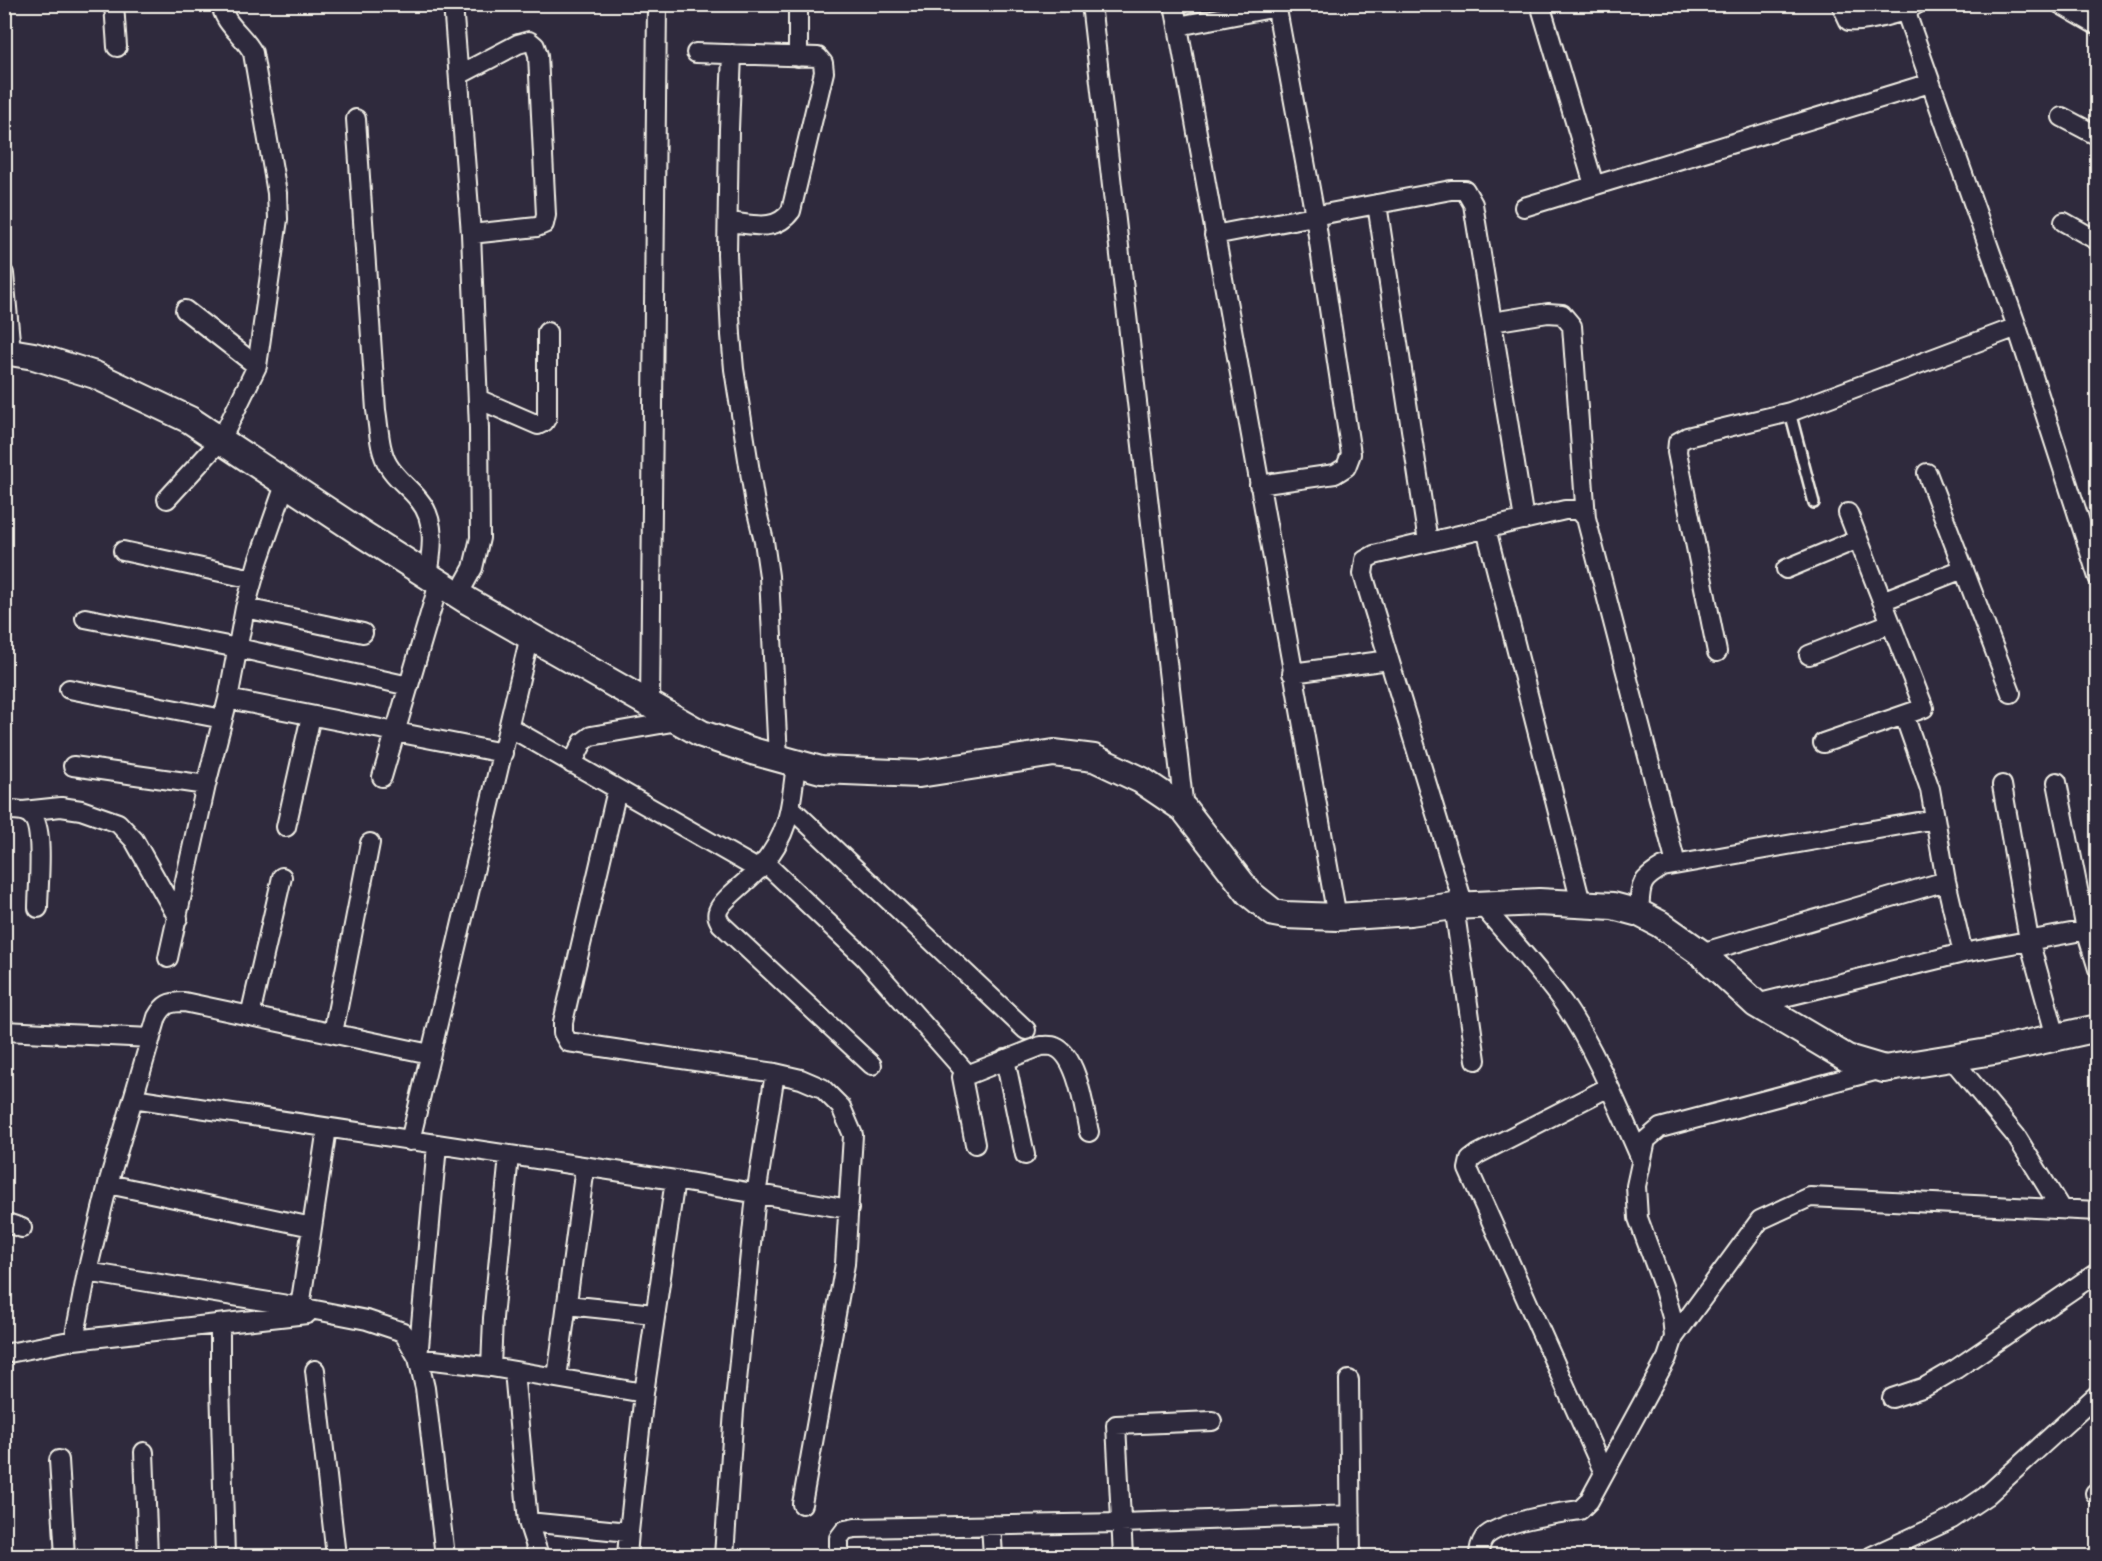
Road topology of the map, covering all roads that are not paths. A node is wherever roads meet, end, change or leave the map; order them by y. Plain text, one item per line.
1 (114, 4) edge
2 (221, 4) edge
3 (453, 4) edge
4 (657, 4) edge
5 (798, 4) edge
6 (1091, 4) edge
7 (1174, 4) edge
8 (1540, 4) edge
9 (1841, 4) edge
10 (1276, 6) edge
11 (2064, 6) edge
12 (1911, 7) edge
13 (1178, 26) junction
14 (2097, 26) edge
15 (117, 47) dead end
16 (696, 53) dead end
17 (732, 54) junction
18 (798, 57) junction
19 (459, 75) junction
20 (1930, 83) junction
21 (2062, 117) dead end
22 (356, 119) dead end
23 (2097, 136) edge
24 (1594, 185) junction
25 (1377, 204) junction
26 (1524, 207) dead end
27 (1315, 216) junction
28 (728, 222) junction
29 (2064, 222) dead end
30 (471, 234) junction
31 (1214, 235) junction
32 (2097, 241) edge
33 (4, 274) edge
34 (185, 310) dead end
35 (1492, 322) junction
36 (2017, 327) junction
37 (548, 332) dead end
38 (8, 352) edge
39 (257, 366) junction
40 (478, 399) junction
41 (1790, 412) junction
42 (221, 440) junction
43 (1927, 473) dead end
44 (286, 482) junction
45 (1259, 485) junction
46 (167, 499) dead end
47 (1814, 503) dead end
48 (1848, 513) dead end
49 (1586, 518) junction
50 (1524, 520) junction
51 (1486, 529) junction
52 (1858, 539) junction
53 (1428, 542) junction
54 (123, 551) dead end
55 (1786, 568) dead end
56 (1963, 569) junction
57 (2097, 577) edge
58 (254, 579) junction
59 (442, 585) junction
60 (1882, 601) junction
61 (245, 608) junction
62 (85, 618) dead end
63 (1891, 623) junction
64 (363, 633) dead end
65 (530, 636) junction
66 (238, 648) junction
67 (1717, 652) dead end
68 (1809, 655) dead end
69 (1389, 660) junction
70 (1292, 673) junction
71 (409, 686) junction
72 (69, 689) dead end
73 (2011, 693) dead end
74 (228, 699) junction
75 (650, 706) junction
76 (1904, 715) junction
77 (312, 716) junction
78 (223, 719) junction
79 (678, 721) junction
80 (509, 727) junction
81 (395, 732) junction
82 (1823, 743) dead end
83 (503, 753) junction
84 (787, 761) junction
85 (572, 764) junction
86 (73, 766) dead end
87 (382, 777) dead end
88 (2057, 782) dead end
89 (206, 785) junction
90 (2002, 785) dead end
91 (617, 789) junction
92 (791, 808) junction
93 (1184, 809) junction
94 (14, 810) edge
95 (1935, 819) junction
96 (286, 827) dead end
97 (370, 843) dead end
98 (1676, 864) junction
99 (762, 866) junction
100 (282, 877) dead end
101 (1946, 881) junction
102 (1581, 903) junction
103 (1466, 906) junction
104 (38, 908) dead end
105 (1639, 913) junction
106 (1337, 917) junction
107 (178, 918) junction
108 (2092, 929) edge
109 (2029, 940) junction
110 (1701, 953) junction
111 (1963, 953) junction
112 (168, 958) dead end
113 (2097, 969) edge
114 (1756, 1004) junction
115 (250, 1016) junction
116 (2097, 1028) edge
117 (4, 1030) edge
118 (1026, 1030) dead end
119 (333, 1033) junction
120 (2056, 1037) junction
121 (151, 1038) junction
122 (430, 1053) junction
123 (1005, 1059) junction
124 (1952, 1059) junction
125 (1476, 1060) dead end
126 (873, 1065) dead end
127 (1884, 1069) junction
128 (775, 1073) junction
129 (968, 1075) junction
130 (1609, 1088) junction
131 (133, 1098) junction
132 (327, 1128) junction
133 (1089, 1132) dead end
134 (410, 1141) junction
135 (975, 1144) dead end
136 (437, 1145) junction
137 (1025, 1155) dead end
138 (509, 1156) junction
139 (1641, 1159) junction
140 (585, 1167) junction
141 (675, 1180) junction
142 (108, 1184) junction
143 (756, 1195) junction
144 (849, 1209) junction
145 (2061, 1209) junction
146 (2097, 1211) edge
147 (312, 1227) junction
148 (87, 1272) junction
149 (2097, 1272) edge
150 (567, 1305) junction
151 (300, 1307) junction
152 (327, 1312) junction
153 (654, 1314) junction
154 (220, 1324) junction
155 (1674, 1337) junction
156 (74, 1340) junction
157 (4, 1354) edge
158 (418, 1358) junction
159 (491, 1367) junction
160 (315, 1370) dead end
161 (514, 1371) junction
162 (557, 1378) junction
163 (1349, 1380) dead end
164 (644, 1393) junction
165 (2097, 1394) edge
166 (1892, 1398) dead end
167 (1212, 1421) dead end
168 (144, 1452) dead end
169 (59, 1460) dead end
170 (1604, 1473) junction
171 (802, 1504) dead end
172 (1351, 1515) junction
173 (528, 1522) junction
174 (1121, 1522) junction
175 (991, 1525) junction
176 (629, 1532) junction
177 (65, 1557) edge
178 (148, 1557) edge
179 (225, 1557) edge
180 (336, 1557) edge
181 (445, 1557) edge
182 (539, 1557) edge
183 (627, 1557) edge
184 (723, 1557) edge
185 (839, 1557) edge
186 (993, 1557) edge
187 (1123, 1557) edge
188 (1351, 1557) edge
189 (1479, 1557) edge
190 (1872, 1557) edge

1 - 15 street
2 - 39 street
3 - 19 street
4 - 75 street
5 - 18 street
6 - 93 street
7 - 13 street
8 - 24 street
9 - 12 street
10 - 13 street
10 - 27 street
11 - 14 street
12 - 20 street
13 - 31 street
16 - 17 street
17 - 18 street
17 - 28 street
18 - 28 street
19 - 30 street
19 - 30 street
20 - 24 street
20 - 36 street
21 - 23 street
22 - 59 street
24 - 26 street
25 - 27 street
25 - 35 street
25 - 53 street
27 - 31 street
27 - 45 street
28 - 84 street
29 - 32 street
30 - 40 street
31 - 45 street
33 - 38 street
34 - 39 street
35 - 49 street
35 - 50 street
36 - 41 street
36 - 57 street
37 - 40 street
38 - 42 main road
39 - 42 street
40 - 59 street
41 - 47 lane
41 - 67 street
42 - 44 main road
42 - 46 street
43 - 56 street
44 - 58 street
44 - 59 main road
45 - 70 street
48 - 52 street
49 - 50 street
49 - 98 street
50 - 51 street
51 - 53 street
51 - 102 street
52 - 55 street
52 - 60 street
53 - 69 street
54 - 58 street
56 - 60 street
56 - 73 street
58 - 61 street
59 - 65 main road
59 - 71 street
60 - 63 street
61 - 64 street
61 - 66 street
62 - 66 street
63 - 68 street
63 - 76 street
65 - 75 main road
65 - 80 street
66 - 71 street
66 - 74 street
69 - 70 street
69 - 103 street
70 - 106 street
71 - 81 street
72 - 78 street
74 - 77 street
74 - 78 street
75 - 79 main road
76 - 82 street
76 - 95 street
77 - 81 street
77 - 96 street
78 - 89 street
79 - 84 main road
79 - 85 street
80 - 83 street
80 - 85 street
81 - 83 street
81 - 87 street
83 - 122 street
84 - 92 street
84 - 93 main road
85 - 91 street
86 - 89 street
88 - 108 street
89 - 107 street
90 - 109 street
91 - 99 street
91 - 128 street
92 - 99 street
92 - 118 street
93 - 106 main road
94 - 104 street
94 - 107 street
95 - 98 street
95 - 101 street
97 - 119 street
98 - 105 street
99 - 126 street
99 - 129 street
100 - 115 street
101 - 110 street
101 - 111 street
102 - 103 main road
102 - 105 main road
103 - 106 main road
103 - 125 street
103 - 130 street
105 - 110 main road
107 - 112 street
108 - 109 street
108 - 113 street
109 - 111 street
109 - 120 street
110 - 114 main road
111 - 114 street
114 - 127 main road
115 - 119 street
115 - 121 street
116 - 120 main road
117 - 121 street
119 - 122 street
120 - 124 main road
121 - 131 street
122 - 134 street
123 - 129 street
123 - 133 street
123 - 137 street
124 - 127 main road
124 - 145 street
127 - 139 street
128 - 143 street
128 - 144 street
129 - 135 street
130 - 139 street
130 - 170 street
131 - 132 street
131 - 142 street
132 - 134 street
132 - 147 street
134 - 136 street
136 - 138 street
136 - 158 street
138 - 140 street
138 - 159 street
139 - 155 street
140 - 141 street
140 - 150 street
141 - 143 street
141 - 153 street
142 - 147 street
142 - 148 street
143 - 144 street
143 - 184 street
144 - 171 street
145 - 146 street
145 - 155 street
147 - 151 street
148 - 151 street
148 - 156 street
149 - 166 street
150 - 153 street
150 - 162 street
151 - 152 street
152 - 154 street
152 - 158 street
153 - 164 street
154 - 156 street
154 - 179 street
155 - 170 street
156 - 157 street
158 - 159 street
158 - 181 street
159 - 161 street
160 - 180 street
161 - 162 street
161 - 173 street
162 - 164 street
163 - 172 street
164 - 176 street
165 - 190 street
167 - 174 street
168 - 178 street
169 - 177 street
170 - 189 street
172 - 174 street
172 - 188 street
173 - 176 street
173 - 182 street
174 - 175 street
174 - 187 street
175 - 185 street
175 - 186 street
176 - 183 street

